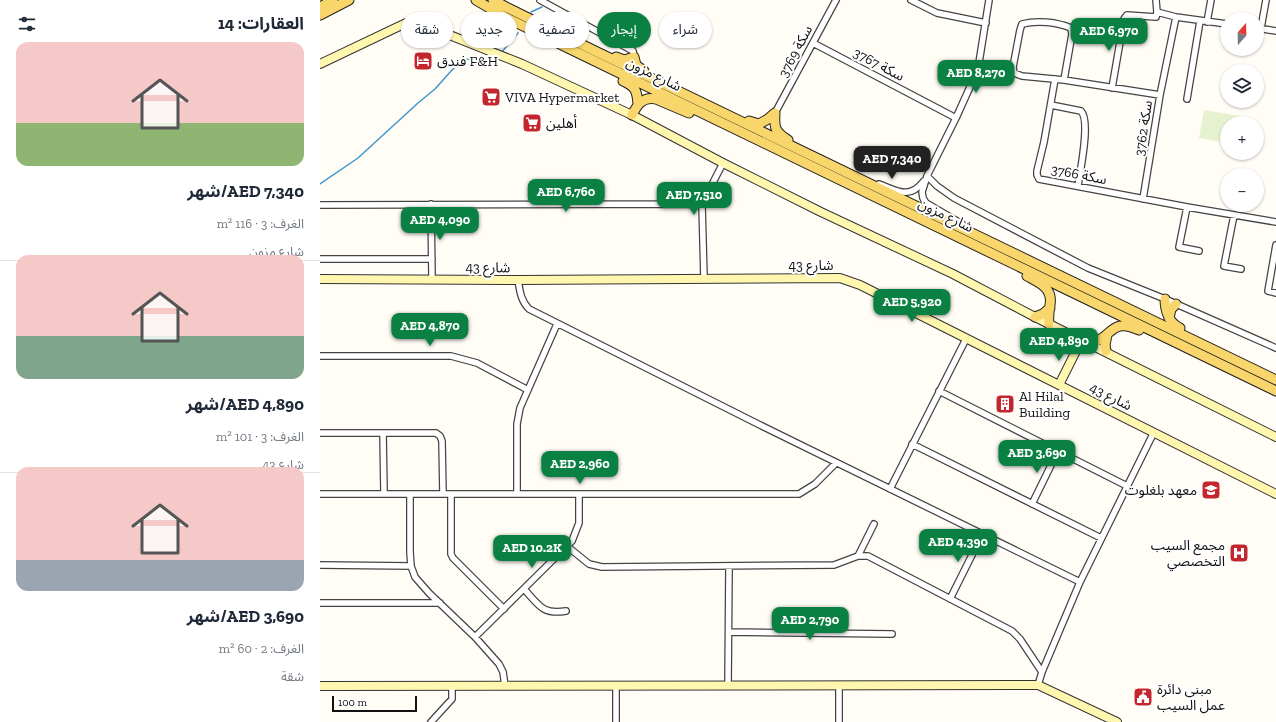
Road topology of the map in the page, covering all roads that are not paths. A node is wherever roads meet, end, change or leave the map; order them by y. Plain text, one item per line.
1 (333, 0) edge
2 (349, 0) edge
3 (476, 0) edge
4 (493, 0) edge
5 (540, 0) edge
6 (836, 0) edge
7 (911, 0) edge
8 (990, 0) edge
9 (1156, 0) edge
10 (1211, 0) edge
11 (1266, 0) edge
12 (320, 7) edge
13 (1157, 12) junction
14 (1263, 12) edge
15 (320, 15) edge
16 (1176, 17) junction
17 (1200, 21) junction
18 (1207, 22) junction
19 (986, 23) junction
20 (1220, 23) edge
21 (525, 26) edge
22 (1264, 29) edge
23 (1276, 31) edge
24 (813, 43) junction
25 (568, 48) joint
26 (591, 49) junction
27 (634, 57) junction
28 (320, 64) edge
29 (1055, 79) junction
30 (1064, 80) junction
31 (1112, 88) junction
32 (1160, 95) junction
33 (695, 98) junction
34 (1188, 99) dead end
35 (638, 104) junction
36 (1051, 105) junction
37 (775, 113) junction
38 (632, 115) junction
39 (956, 118) junction
40 (728, 125) junction
41 (820, 160) junction
42 (723, 163) junction
43 (928, 176) junction
44 (858, 178) junction
45 (1078, 186) junction
46 (1144, 199) junction
47 (431, 204) junction
48 (702, 204) junction
49 (320, 205) edge
50 (1187, 207) junction
51 (1234, 215) junction
52 (1276, 222) edge
53 (975, 234) junction
54 (973, 244) junction
55 (1276, 245) edge
56 (1199, 251) dead end
57 (320, 259) edge
58 (432, 259) junction
59 (1241, 269) dead end
60 (704, 278) junction
61 (320, 279) edge
62 (432, 279) junction
63 (518, 280) junction
64 (1276, 293) edge
65 (1165, 299) junction
66 (1176, 304) junction
67 (1050, 308) junction
68 (1035, 317) junction
69 (1169, 318) junction
70 (557, 324) junction
71 (1049, 324) junction
72 (1107, 335) junction
73 (1076, 337) junction
74 (966, 338) junction
75 (1089, 343) junction
76 (1276, 348) edge
77 (1077, 349) junction
78 (1193, 350) junction
79 (1106, 352) junction
80 (1222, 353) junction
81 (320, 356) edge
82 (1276, 380) edge
83 (1059, 385) junction
84 (528, 390) junction
85 (939, 391) junction
86 (1276, 391) edge
87 (1154, 432) junction
88 (320, 433) edge
89 (383, 433) junction
90 (1276, 436) edge
91 (912, 444) junction
92 (1058, 451) junction
93 (836, 463) junction
94 (1127, 486) junction
95 (890, 489) junction
96 (384, 493) junction
97 (320, 494) edge
98 (410, 494) junction
99 (443, 494) junction
100 (452, 494) junction
101 (517, 494) junction
102 (579, 494) junction
103 (1276, 494) edge
104 (1032, 504) junction
105 (874, 524) dead end
106 (982, 534) junction
107 (1102, 538) junction
108 (568, 547) junction
109 (858, 556) junction
110 (320, 565) edge
111 (411, 566) junction
112 (729, 567) junction
113 (1080, 582) junction
114 (524, 589) junction
115 (950, 599) junction
116 (320, 603) edge
117 (440, 603) junction
118 (504, 609) junction
119 (566, 611) dead end
120 (729, 632) junction
121 (892, 634) dead end
122 (475, 637) junction
123 (1042, 672) junction
124 (1038, 685) junction
125 (320, 686) edge
126 (504, 686) junction
127 (616, 686) junction
128 (728, 686) junction
129 (839, 686) junction
130 (452, 687) junction
131 (431, 722) edge
132 (616, 722) edge
133 (839, 722) edge
134 (1117, 722) edge

1 - 12 main road
2 - 15 main road
3 - 21 main road, شارع مزون
4 - 26 main road, شارع مزون
5 - 27 street
6 - 24 street, سكة 3769
7 - 19 street
8 - 19 street
9 - 13 street
10 - 18 street
11 - 14 street
13 - 16 street
13 - 31 street
16 - 17 street
16 - 32 street, سكة 3762
17 - 18 street
17 - 34 street
18 - 20 street
19 - 39 street
22 - 23 street
24 - 37 street, سكة 3769
24 - 39 street, سكة 3767
25 - 35 main road
25 - 40 main road, شارع مزون
26 - 27 main road
26 - 33 main road, شارع مزون
27 - 33 main road
28 - 38 street
29 - 30 street
29 - 30 street
29 - 36 street, سكة 3766
30 - 31 street
31 - 32 street
32 - 46 street, سكة 3762
33 - 37 main road
33 - 41 main road, شارع مزون
35 - 38 main road
35 - 40 main road
36 - 45 street
36 - 45 street, سكة 3766
37 - 41 main road
38 - 42 street
39 - 43 street
40 - 54 main road, شارع مزون
41 - 44 main road, شارع مزون
42 - 48 street
42 - 68 street
43 - 44 street
43 - 53 street
43 - 65 street
44 - 53 main road, شارع مزون
45 - 46 street, سكة 3766
46 - 50 street
47 - 48 street
47 - 49 street
47 - 58 street
48 - 60 street
50 - 51 street
50 - 56 street
51 - 52 street
51 - 59 street
53 - 80 main road, شارع مزون
54 - 67 main road
54 - 78 main road, شارع مزون
55 - 64 street
57 - 58 street
58 - 62 street
60 - 63 street, شارع 43
60 - 74 street, شارع 43
61 - 62 street, شارع 43
62 - 63 street, شارع 43
63 - 70 street
65 - 66 street
65 - 69 main road
66 - 69 main road
66 - 76 street
67 - 68 main road
67 - 71 main road
68 - 71 street
69 - 80 main road
70 - 84 street
70 - 93 street
71 - 73 street
72 - 75 main road
72 - 78 main road
72 - 79 main road
73 - 75 street
73 - 77 street
74 - 83 street, شارع 43
74 - 85 street
75 - 77 street
75 - 79 street
77 - 83 street
78 - 86 main road, شارع مزون
79 - 90 street
80 - 82 main road, شارع مزون
81 - 84 street
83 - 87 street, شارع 43
84 - 101 street
85 - 91 street
85 - 92 street
87 - 94 street
87 - 103 street, شارع 43
88 - 89 street
89 - 96 street
89 - 99 street
91 - 95 street
91 - 104 street
92 - 94 street
92 - 104 street
93 - 95 street
93 - 102 street
94 - 107 street
95 - 106 street
96 - 97 street
96 - 98 street
98 - 99 street
98 - 111 street
99 - 100 street
100 - 101 street
100 - 118 street
101 - 102 street
102 - 108 street
104 - 107 street
105 - 109 street
106 - 113 street
106 - 115 street
107 - 113 street
108 - 112 street
108 - 114 street
109 - 112 street
109 - 115 street
110 - 111 street
111 - 117 street
112 - 120 street
113 - 123 street
114 - 118 street
114 - 119 street
115 - 123 street
116 - 117 street
117 - 122 street
118 - 122 street
120 - 121 street
120 - 128 street
122 - 126 street
123 - 124 street
124 - 129 street
124 - 134 street
125 - 130 street
126 - 127 street
126 - 130 street
127 - 128 street
127 - 132 street
128 - 129 street
129 - 133 street
130 - 131 street

